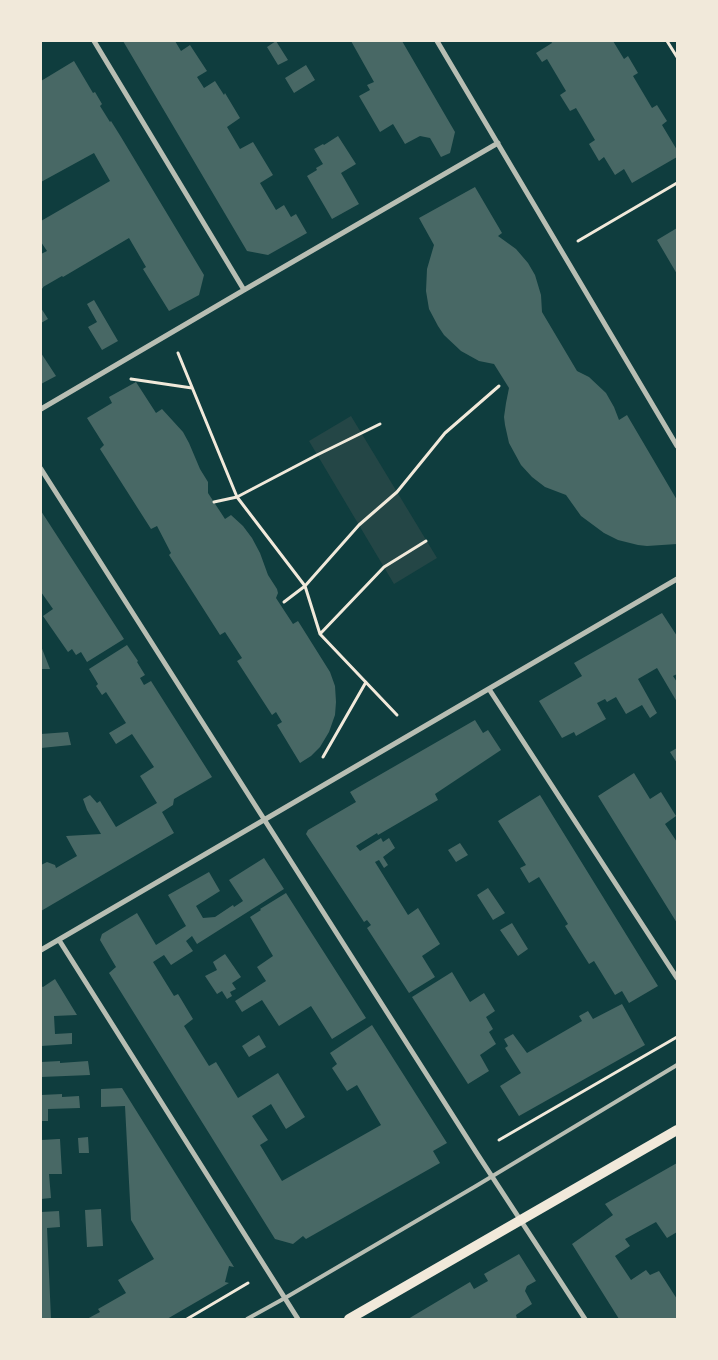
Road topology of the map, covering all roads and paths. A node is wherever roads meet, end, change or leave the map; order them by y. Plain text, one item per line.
1 (94, 41) edge
2 (438, 41) edge
3 (667, 41) edge
4 (677, 58) edge
5 (498, 143) junction
6 (677, 183) edge
7 (561, 251) junction
8 (244, 290) junction
9 (177, 352) dead end
10 (129, 379) dead end
11 (499, 386) dead end
12 (192, 388) junction
13 (41, 409) edge
14 (380, 424) dead end
15 (677, 446) edge
16 (41, 469) edge
17 (237, 497) junction
18 (214, 502) dead end
19 (426, 541) dead end
20 (677, 579) edge
21 (305, 586) junction
22 (284, 602) dead end
23 (320, 634) junction
24 (366, 682) junction
25 (489, 689) junction
26 (397, 715) dead end
27 (323, 757) dead end
28 (264, 820) junction
29 (58, 940) junction
30 (41, 950) edge
31 (677, 978) edge
32 (677, 1037) edge
33 (677, 1065) edge
34 (677, 1130) edge
35 (499, 1140) dead end
36 (492, 1177) junction
37 (520, 1220) junction
38 (248, 1283) dead end
39 (285, 1298) junction
40 (187, 1319) edge
41 (247, 1319) edge
42 (298, 1319) edge
43 (349, 1319) edge
44 (585, 1319) edge

1 - 8 street
2 - 5 street
3 - 4 path
5 - 7 street
5 - 8 street
6 - 7 path
7 - 15 street
8 - 13 street
9 - 12 path
10 - 12 path
11 - 21 path
12 - 17 path
14 - 17 path
16 - 28 street
17 - 18 path
17 - 21 path
19 - 23 path
20 - 25 street
21 - 22 path
21 - 23 path
23 - 24 path
24 - 26 path
24 - 27 path
25 - 28 street
25 - 31 street
28 - 29 street
28 - 36 street
29 - 30 street
29 - 39 street
32 - 35 path
33 - 36 lane
34 - 37 main road
36 - 37 street
36 - 39 lane
37 - 43 main road
37 - 44 street
38 - 40 path
39 - 41 lane
39 - 42 street

